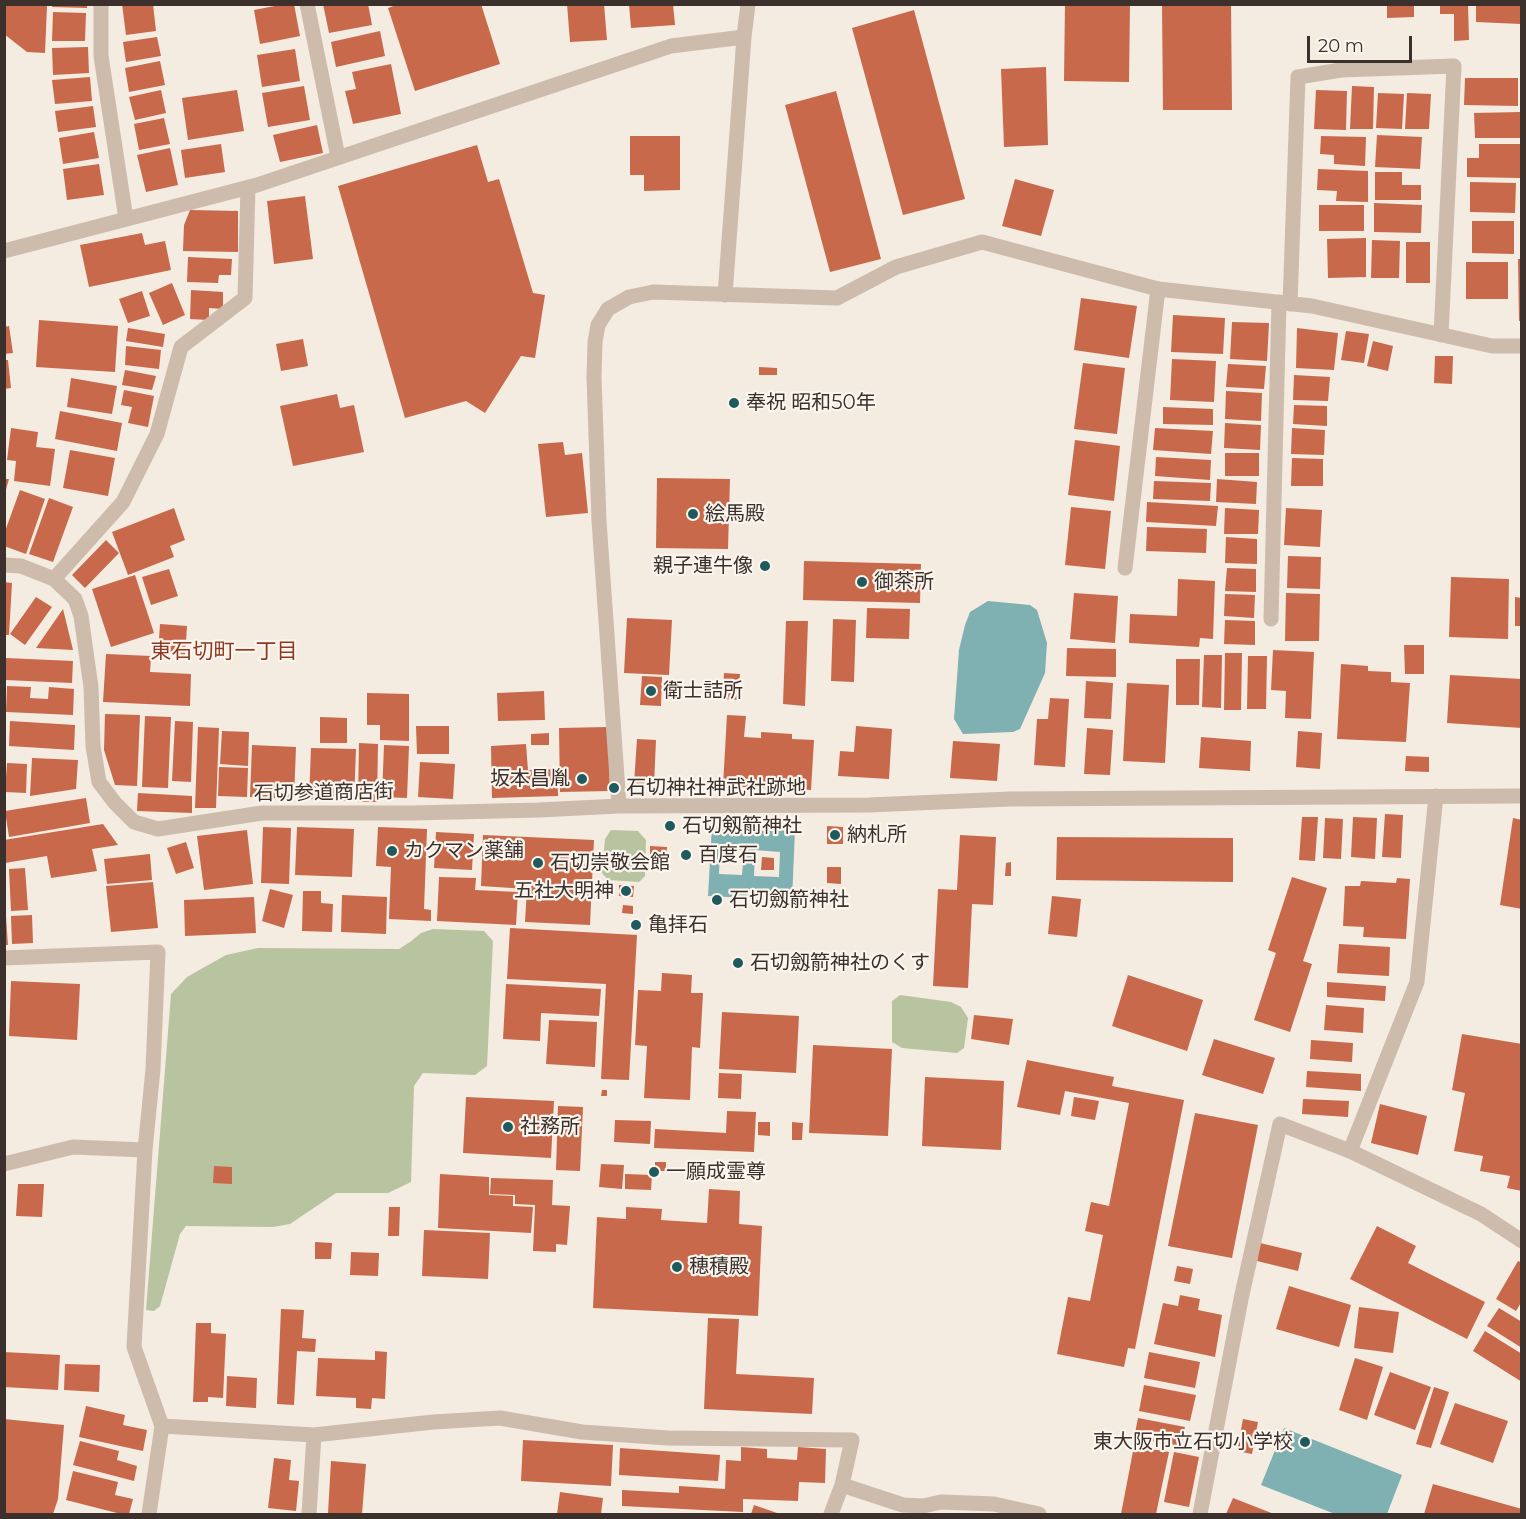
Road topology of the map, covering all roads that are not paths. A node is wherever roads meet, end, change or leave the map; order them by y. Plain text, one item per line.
1 (101, 4) edge
2 (307, 4) edge
3 (748, 4) edge
4 (744, 37) junction
5 (338, 157) junction
6 (248, 187) junction
7 (126, 219) junction
8 (4, 250) edge
9 (1158, 289) junction
10 (725, 295) junction
11 (1285, 303) junction
12 (1441, 335) junction
13 (1521, 346) edge
14 (4, 565) edge
15 (1125, 568) dead end
16 (54, 579) junction
17 (1271, 619) dead end
18 (1436, 796) junction
19 (1521, 796) edge
20 (619, 806) junction
21 (4, 958) edge
22 (145, 1150) junction
23 (1350, 1151) junction
24 (4, 1164) edge
25 (1521, 1240) edge
26 (162, 1426) junction
27 (314, 1435) junction
28 (842, 1485) junction
29 (149, 1515) edge
30 (309, 1515) edge
31 (831, 1515) edge
32 (1039, 1515) edge
33 (1200, 1515) edge

1 - 7 street
2 - 5 street
3 - 4 street
4 - 5 street
4 - 10 street
5 - 6 street
6 - 7 street
6 - 16 street
7 - 8 street
9 - 10 street
9 - 11 street
9 - 15 street
10 - 20 street
11 - 12 street
11 - 12 street
11 - 17 street
12 - 13 street
14 - 16 street, 石切参道商店街
16 - 20 street, 石切参道商店街
18 - 19 street, 石切参道商店街
18 - 20 street, 石切参道商店街
18 - 23 street
21 - 22 street
22 - 24 street
22 - 26 street
23 - 25 street
23 - 33 street
26 - 27 street
26 - 29 street
27 - 28 street
27 - 30 street
28 - 31 street
28 - 32 street

